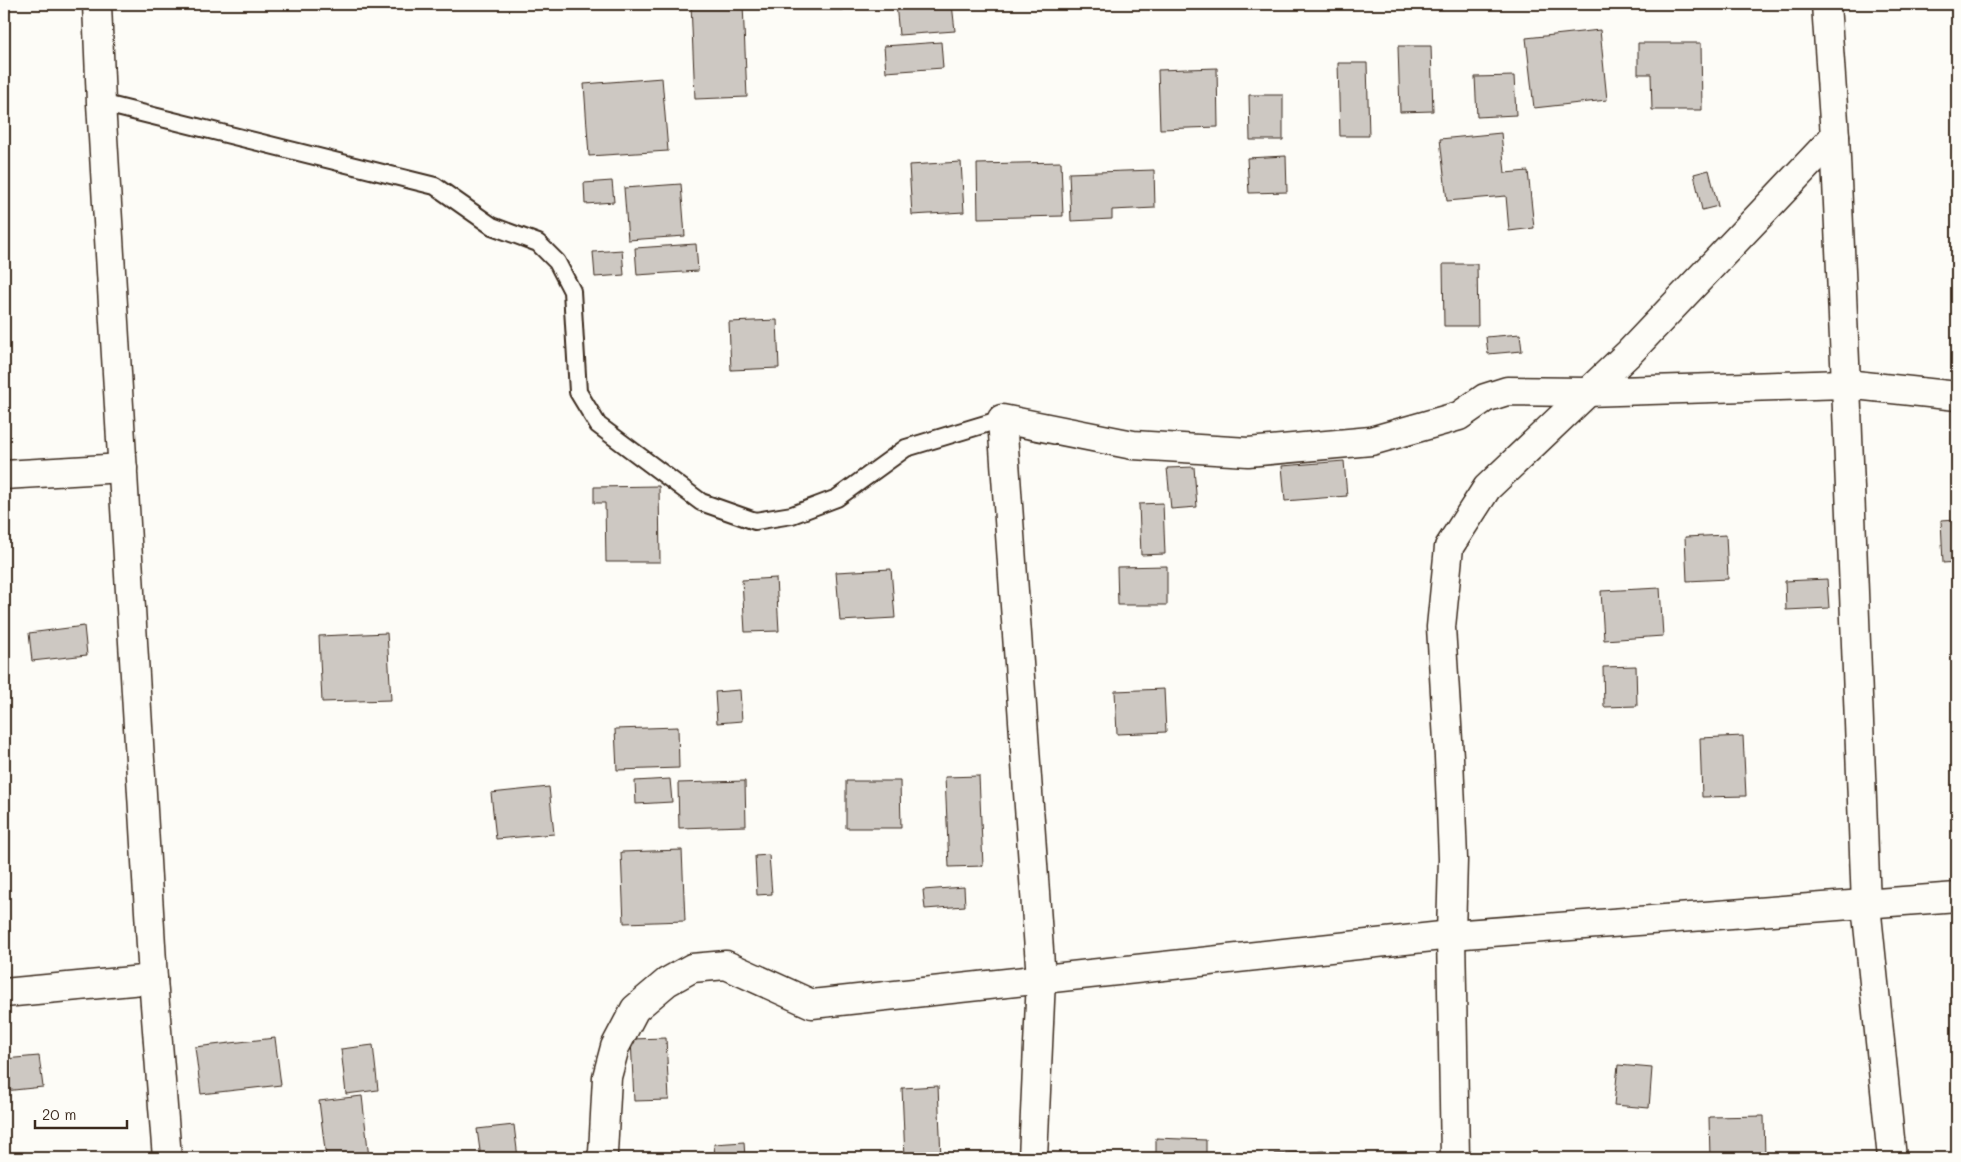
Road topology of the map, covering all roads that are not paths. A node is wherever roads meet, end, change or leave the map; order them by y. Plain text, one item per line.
1 (97, 4) edge
2 (1826, 4) edge
3 (101, 103) junction
4 (1835, 136) junction
5 (1846, 384) junction
6 (1586, 392) junction
7 (1957, 396) edge
8 (1002, 419) junction
9 (123, 468) junction
10 (4, 475) edge
11 (1957, 896) edge
12 (1866, 904) junction
13 (1450, 935) junction
14 (153, 979) junction
15 (1041, 979) junction
16 (4, 993) edge
17 (167, 1158) edge
18 (601, 1158) edge
19 (1033, 1158) edge
20 (1455, 1158) edge
21 (1892, 1158) edge

1 - 3 street
2 - 4 street
3 - 8 lane
3 - 9 street
4 - 5 street
4 - 6 street
5 - 6 street
5 - 7 street
5 - 12 street
6 - 8 street
6 - 13 street
8 - 15 street
9 - 10 street
9 - 14 street
11 - 12 street
12 - 13 street
12 - 21 street
13 - 15 street
13 - 20 street
14 - 16 street
14 - 17 street
15 - 18 street
15 - 19 street

